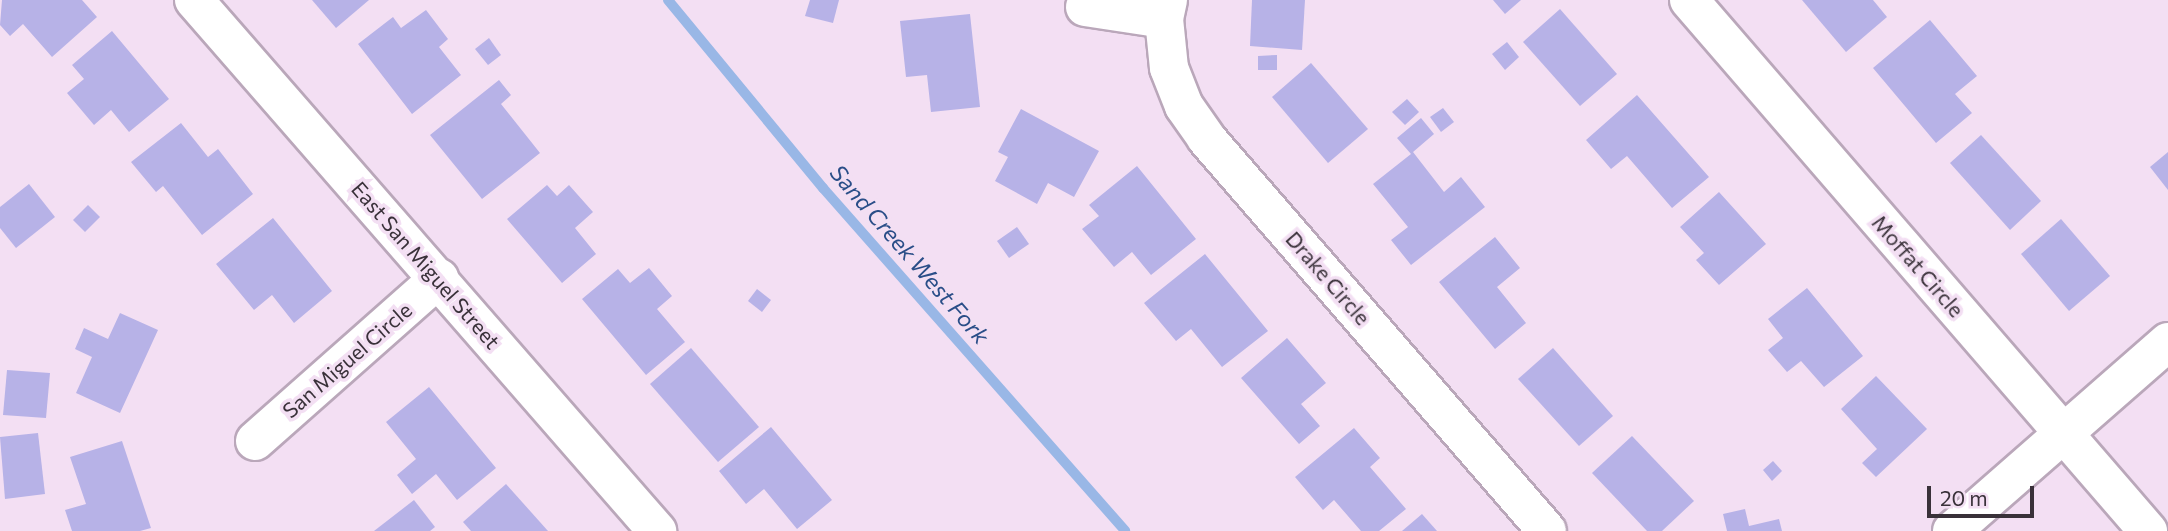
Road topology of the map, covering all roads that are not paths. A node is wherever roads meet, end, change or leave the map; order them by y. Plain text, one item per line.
1 (194, 0) edge
2 (1689, 0) edge
3 (1085, 7) dead end
4 (1166, 10) edge
5 (439, 278) junction
6 (2168, 342) edge
7 (2062, 434) junction
8 (255, 441) dead end
9 (657, 531) edge
10 (1548, 531) edge
11 (1952, 531) edge
12 (2148, 531) edge

1 - 5 street, East San Miguel Street
2 - 7 street, Moffat Circle
3 - 4 street
4 - 10 street, Drake Circle
5 - 8 street, San Miguel Circle
5 - 9 street, East San Miguel Street
6 - 7 street
7 - 11 street
7 - 12 street, Moffat Circle

